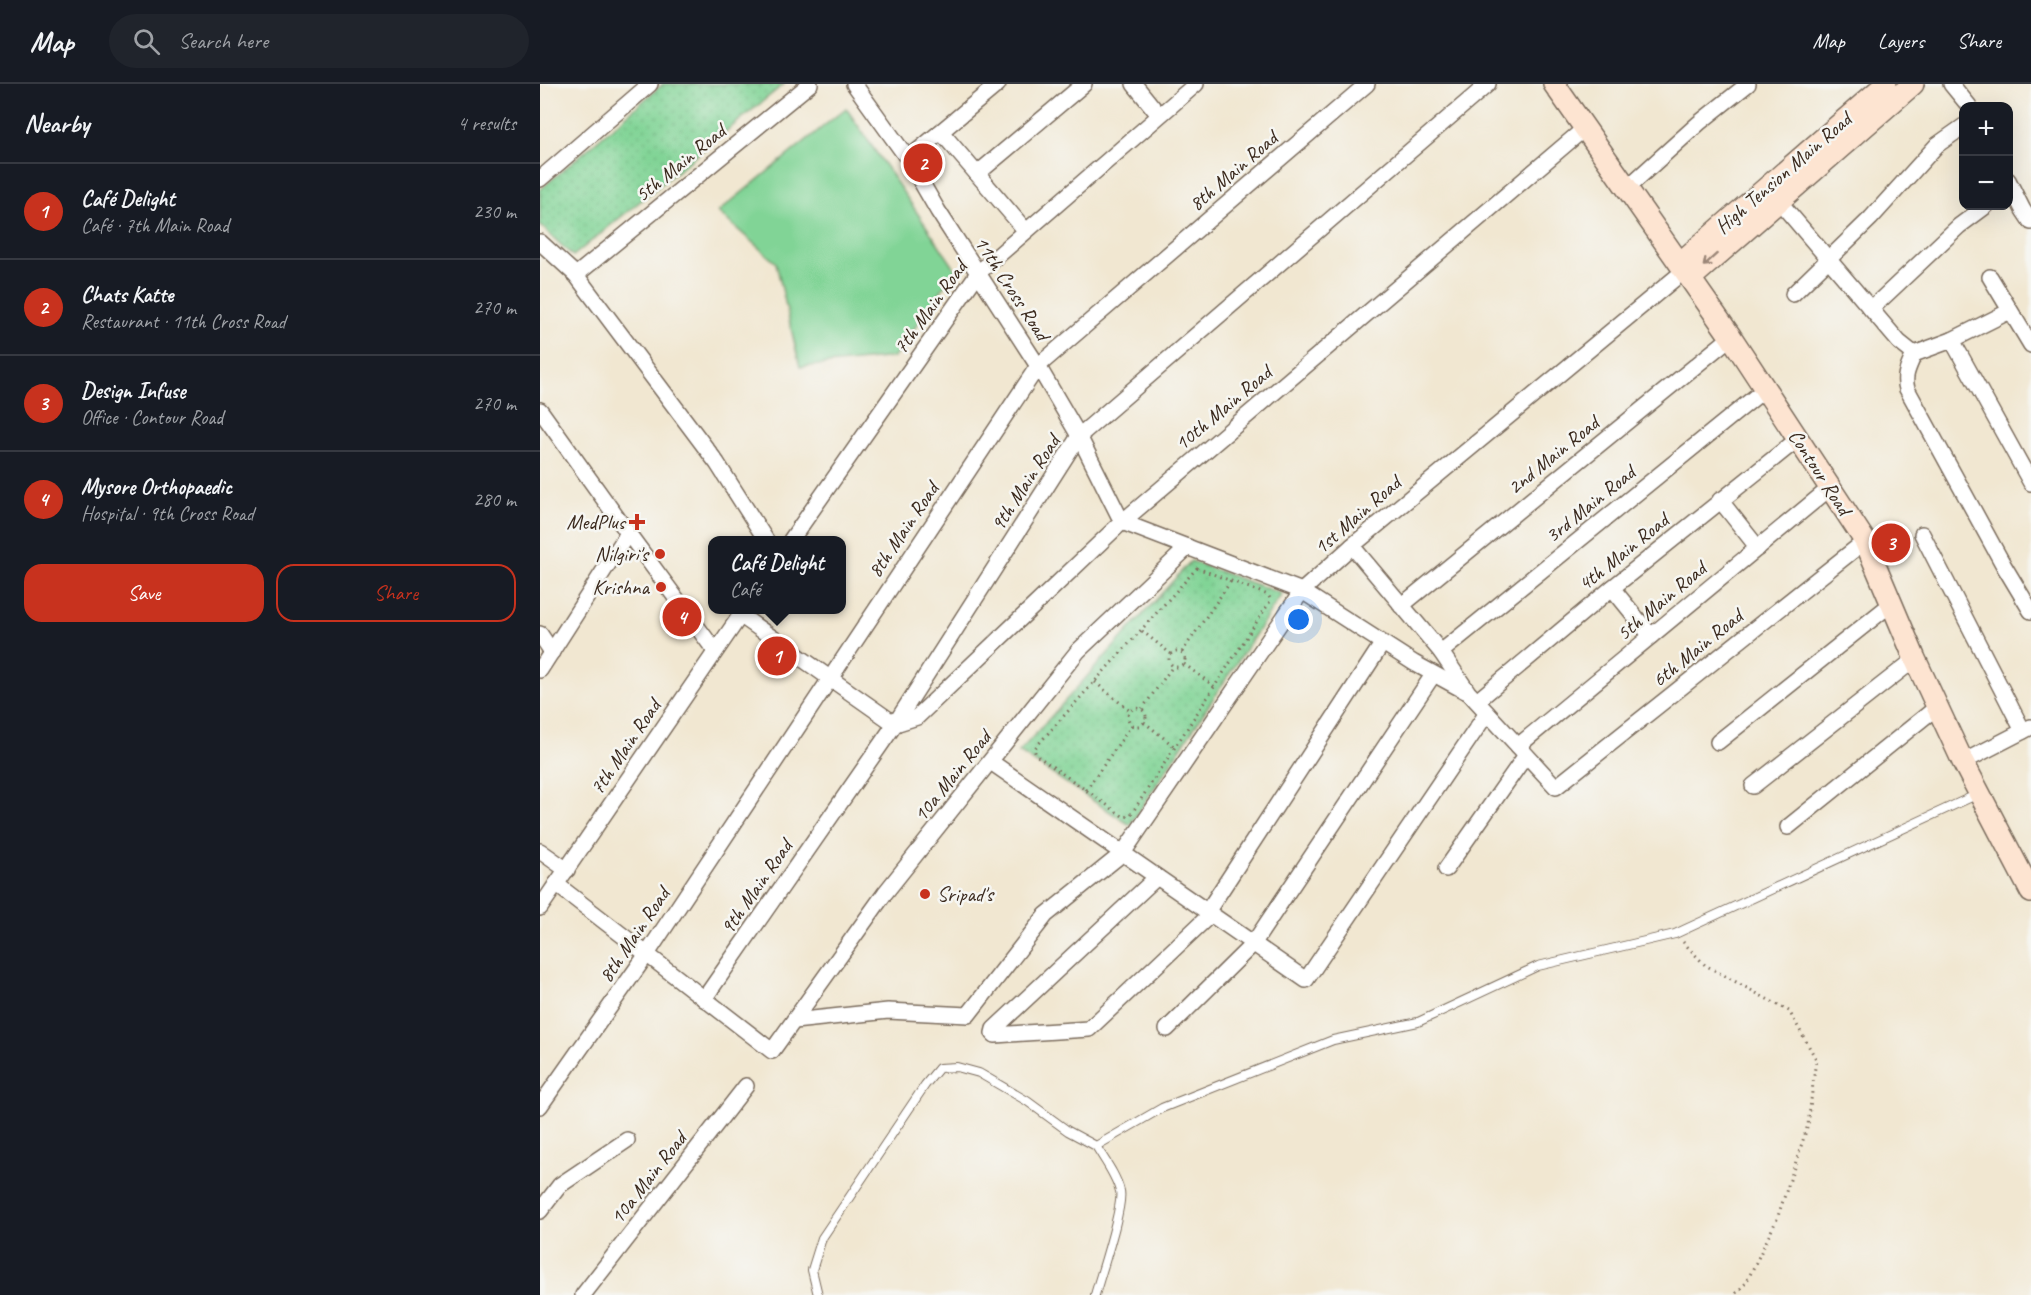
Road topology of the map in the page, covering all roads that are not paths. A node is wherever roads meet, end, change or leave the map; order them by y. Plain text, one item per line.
1 (650, 84) edge
2 (810, 84) edge
3 (854, 84) edge
4 (998, 84) edge
5 (1084, 84) edge
6 (1134, 84) edge
7 (1196, 84) edge
8 (1367, 84) edge
9 (1488, 84) edge
10 (1554, 84) edge
11 (1748, 84) edge
12 (1886, 84) edge
13 (1913, 84) edge
14 (1951, 84) edge
15 (1966, 102) edge
16 (1160, 115) junction
17 (1585, 128) junction
18 (1959, 130) edge
19 (941, 132) junction
20 (908, 159) junction
21 (977, 174) junction
22 (540, 179) edge
23 (1627, 188) junction
24 (2013, 191) edge
25 (1778, 200) junction
26 (1981, 210) edge
27 (2031, 222) edge
28 (1026, 231) junction
29 (540, 242) edge
30 (1828, 260) junction
31 (1685, 270) junction
32 (978, 273) junction
33 (576, 275) junction
34 (1990, 277) dead end
35 (1793, 294) dead end
36 (1871, 309) junction
37 (2010, 311) junction
38 (1731, 337) junction
39 (1952, 340) junction
40 (2031, 345) edge
41 (1914, 354) junction
42 (1038, 366) junction
43 (1765, 389) junction
44 (540, 410) edge
45 (1079, 436) junction
46 (1798, 439) junction
47 (2031, 483) edge
48 (1830, 488) junction
49 (1720, 500) junction
50 (1122, 522) junction
51 (628, 533) junction
52 (1923, 534) dead end
53 (763, 536) edge
54 (794, 536) edge
55 (1865, 541) junction
56 (1352, 546) junction
57 (1188, 547) junction
58 (1758, 548) junction
59 (1612, 588) junction
60 (1302, 591) junction
61 (1892, 604) junction
62 (1401, 606) junction
63 (2031, 611) edge
64 (741, 614) edge
65 (745, 614) edge
66 (540, 634) edge
67 (1651, 636) junction
68 (1382, 644) junction
69 (1436, 647) junction
70 (715, 651) junction
71 (552, 652) junction
72 (1915, 659) junction
73 (1414, 663) junction
74 (540, 670) edge
75 (1433, 675) junction
76 (830, 678) junction
77 (1478, 702) junction
78 (1937, 707) junction
79 (896, 724) junction
80 (2027, 729) edge
81 (1718, 742) dead end
82 (1522, 751) junction
83 (991, 762) junction
84 (1963, 762) junction
85 (1753, 786) dead end
86 (1979, 794) junction
87 (1788, 827) dead end
88 (540, 851) edge
89 (1123, 853) junction
90 (1446, 869) dead end
91 (567, 870) junction
92 (1157, 877) junction
93 (556, 884) junction
94 (2031, 892) edge
95 (540, 908) edge
96 (1208, 913) junction
97 (1253, 944) junction
98 (647, 954) junction
99 (704, 999) junction
100 (794, 1021) junction
101 (1167, 1029) dead end
102 (746, 1086) dead end
103 (540, 1106) edge
104 (627, 1140) dead end
105 (1096, 1146) junction
106 (540, 1211) edge
107 (584, 1295) edge
108 (818, 1295) edge
109 (1095, 1295) edge

1 - 22 street
2 - 33 street, 5th Main Road
3 - 20 street, 11th Cross Road
4 - 19 street
5 - 21 street
6 - 16 street
7 - 16 street, 7th Main Road
8 - 42 street, 8th Main Road
9 - 45 street, 9th Main Road
10 - 17 main road, Contour Road
11 - 23 street
12 - 31 main road, High Tension Main Road
13 - 25 main road
14 - 15 street
16 - 28 street, 7th Main Road
17 - 23 main road, Contour Road
17 - 50 street, 10th Main Road
18 - 30 street
19 - 20 street
19 - 21 street
20 - 32 street, 11th Cross Road
21 - 28 street
23 - 31 main road, Contour Road
24 - 27 street
25 - 30 street
25 -> 31 main road
26 - 36 street
28 - 32 street, 7th Main Road
29 - 33 street
30 - 35 street
30 - 36 street
31 - 38 main road, Contour Road
31 - 56 street, 1st Main Road
32 - 42 street, 11th Cross Road
32 - 54 street, 7th Main Road
33 - 53 street
34 - 37 street
36 - 41 street
37 - 39 street
37 - 40 street
38 - 43 main road, Contour Road
38 - 62 street, 2nd Main Road
39 - 41 street
39 - 47 street
41 - 63 street
42 - 45 street, 11th Cross Road
42 - 76 street, 8th Main Road
43 - 46 main road, Contour Road
43 - 69 street, 3rd Main Road
44 - 51 street
45 - 50 street, 11th Cross Road
45 - 79 street, 9th Main Road
46 - 48 main road, Contour Road
46 - 49 street, 4th Main Road
48 - 55 main road, Contour Road
48 - 58 street, 5th Main Road
49 - 58 street
49 - 59 street, 4th Main Road
50 - 57 street
50 - 79 street, 10th Main Road
51 - 70 street
51 - 71 street
52 - 80 street
55 - 61 main road, Contour Road
55 - 82 street, 6th Main Road
56 - 60 street, 1st Main Road
56 - 62 street
57 - 60 street
57 - 83 street, 10a Main Road
58 - 67 street, 5th Main Road
59 - 67 street
59 - 77 street, 4th Main Road
60 - 68 street
60 - 89 street, 1st Main Road
61 - 72 main road, Contour Road
61 - 81 street
62 - 69 street
64 - 70 street, 7th Main Road
65 - 76 street
66 - 71 street
67 - 82 street, 5th Main Road
68 - 73 street
68 - 96 street
69 - 73 street, 3rd Main Road
69 - 77 street
70 - 91 street, 7th Main Road
71 - 74 street
72 - 78 main road, Contour Road
72 - 85 street
73 - 75 street
75 - 77 street
75 - 97 street
76 - 79 street
76 - 98 street, 8th Main Road
77 - 82 street
77 - 97 street, 4th Main Road
78 - 84 main road, Contour Road
78 - 87 street
79 - 99 street, 9th Main Road
80 - 84 street
82 - 90 street, 5th Main Road
83 - 89 street
83 - 100 street, 10a Main Road
84 - 86 main road, Contour Road
86 - 94 main road, Contour Road
86 - 105 lane
88 - 91 street
89 - 92 street
89 - 100 street, 1st Main Road
91 - 93 street, 7th Main Road
92 - 96 street
92 - 96 street
93 - 95 street, 7th Main Road
93 - 98 street
96 - 97 street
97 - 101 street
98 - 99 street
98 - 103 street, 8th Main Road
99 - 100 street, 10a Main Road
102 - 107 street, 10a Main Road
104 - 106 street
105 - 108 lane
105 - 109 lane

